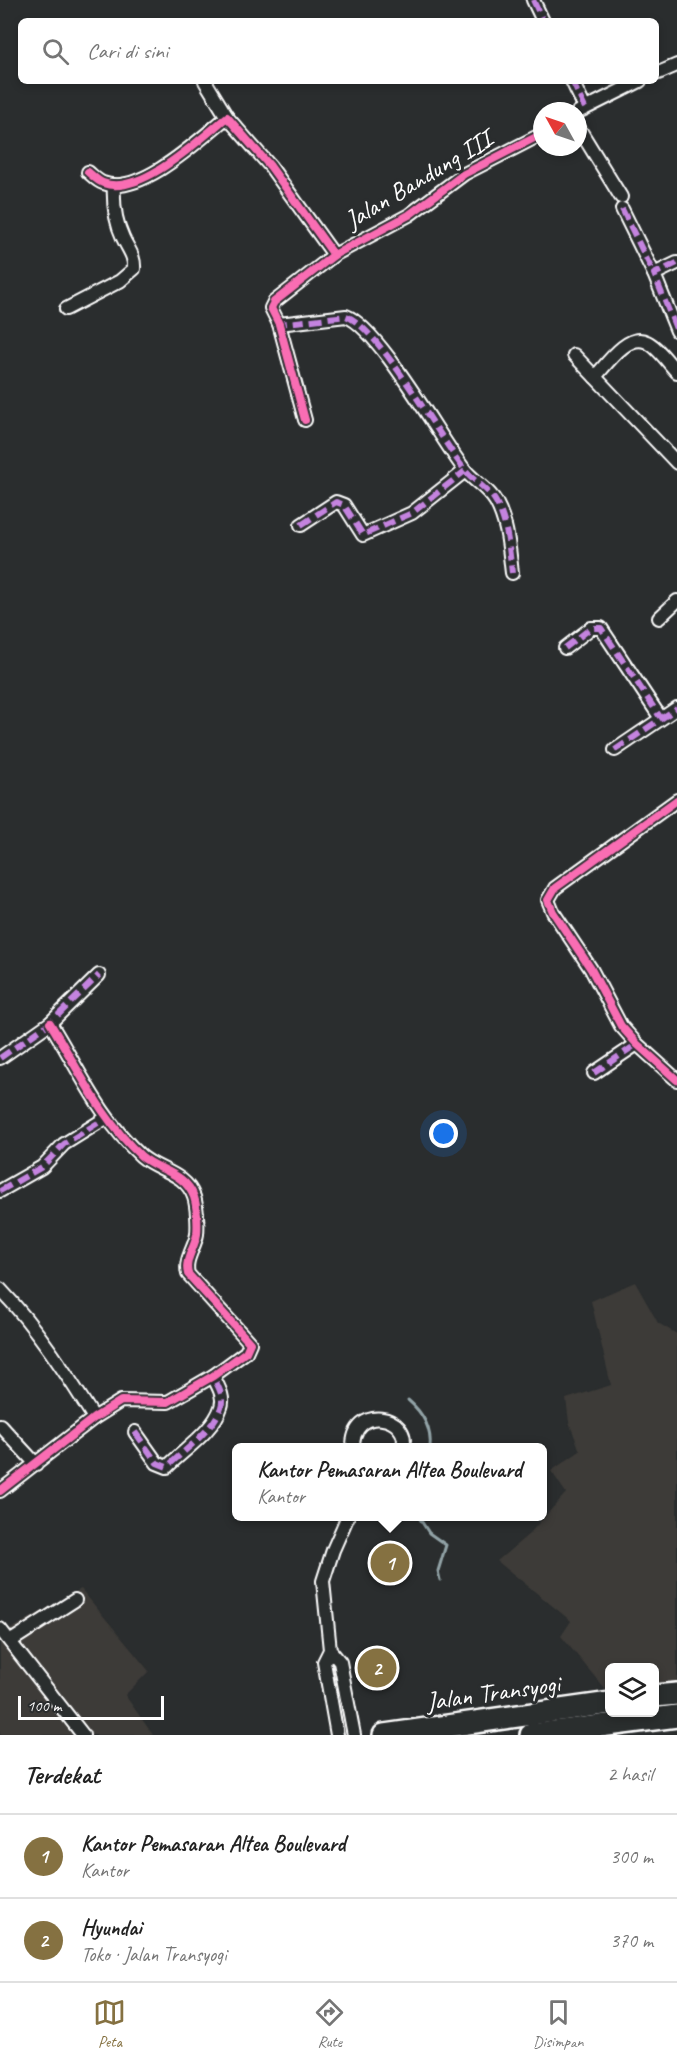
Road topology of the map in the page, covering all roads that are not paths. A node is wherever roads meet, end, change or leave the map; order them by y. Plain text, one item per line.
1 (533, 0) edge
2 (542, 18) edge
3 (677, 65) edge
4 (659, 73) edge
5 (207, 84) edge
6 (573, 84) edge
7 (633, 84) edge
8 (579, 102) edge
9 (587, 107) edge
10 (227, 117) junction
11 (533, 139) edge
12 (587, 143) edge
13 (88, 172) dead end
14 (114, 185) junction
15 (334, 255) junction
16 (677, 263) edge
17 (654, 274) junction
18 (66, 309) dead end
19 (279, 324) junction
20 (675, 326) edge
21 (574, 355) dead end
22 (677, 372) edge
23 (595, 377) junction
24 (305, 420) dead end
25 (677, 463) edge
26 (465, 471) junction
27 (301, 525) dead end
28 (512, 573) dead end
29 (677, 601) edge
30 (659, 618) dead end
31 (565, 648) dead end
32 (677, 708) edge
33 (660, 717) junction
34 (615, 750) dead end
35 (677, 800) edge
36 (99, 975) dead end
37 (50, 1023) junction
38 (637, 1044) junction
39 (0, 1058) edge
40 (594, 1073) dead end
41 (677, 1080) edge
42 (106, 1118) junction
43 (0, 1191) edge
44 (0, 1289) edge
45 (213, 1376) junction
46 (94, 1418) junction
47 (0, 1425) edge
48 (135, 1432) dead end
49 (353, 1443) edge
50 (404, 1443) edge
51 (36, 1464) junction
52 (0, 1491) edge
53 (346, 1521) edge
54 (75, 1600) dead end
55 (0, 1629) edge
56 (11, 1641) junction
57 (330, 1650) junction
58 (677, 1694) edge
59 (659, 1696) edge
60 (605, 1704) edge
61 (677, 1716) edge
62 (83, 1735) edge
63 (337, 1735) edge
64 (354, 1735) edge
65 (384, 1735) edge
66 (531, 1735) edge

1 - 2 street
3 - 4 street
5 - 10 street
6 - 8 street
7 - 9 street
10 - 14 street
10 - 15 street
11 - 15 street, Jalan Bandung III
12 - 17 street
13 - 14 street
14 - 18 street
15 - 19 street, Jalan Bandung III
16 - 17 street
17 - 20 street
19 - 24 street, Jalan Bandung III
19 - 26 street
21 - 23 street
22 - 23 street
23 - 25 street
26 - 27 street
26 - 28 street
29 - 30 street
31 - 33 street
32 - 33 street
33 - 34 street
35 - 38 street
36 - 37 street
37 - 39 street
37 - 42 street
38 - 40 street
38 - 41 street
42 - 43 street
42 - 45 street
44 - 46 street
45 - 46 street
45 - 48 street
46 - 51 street
47 - 51 street
49 - 50 street
51 - 52 street
53 - 57 street
54 - 56 street
55 - 56 street
56 - 62 street
57 - 63 street
57 - 64 street
58 - 59 highway
60 - 65 highway, Jalan Transyogi
61 - 66 highway, Jalan Transyogi

